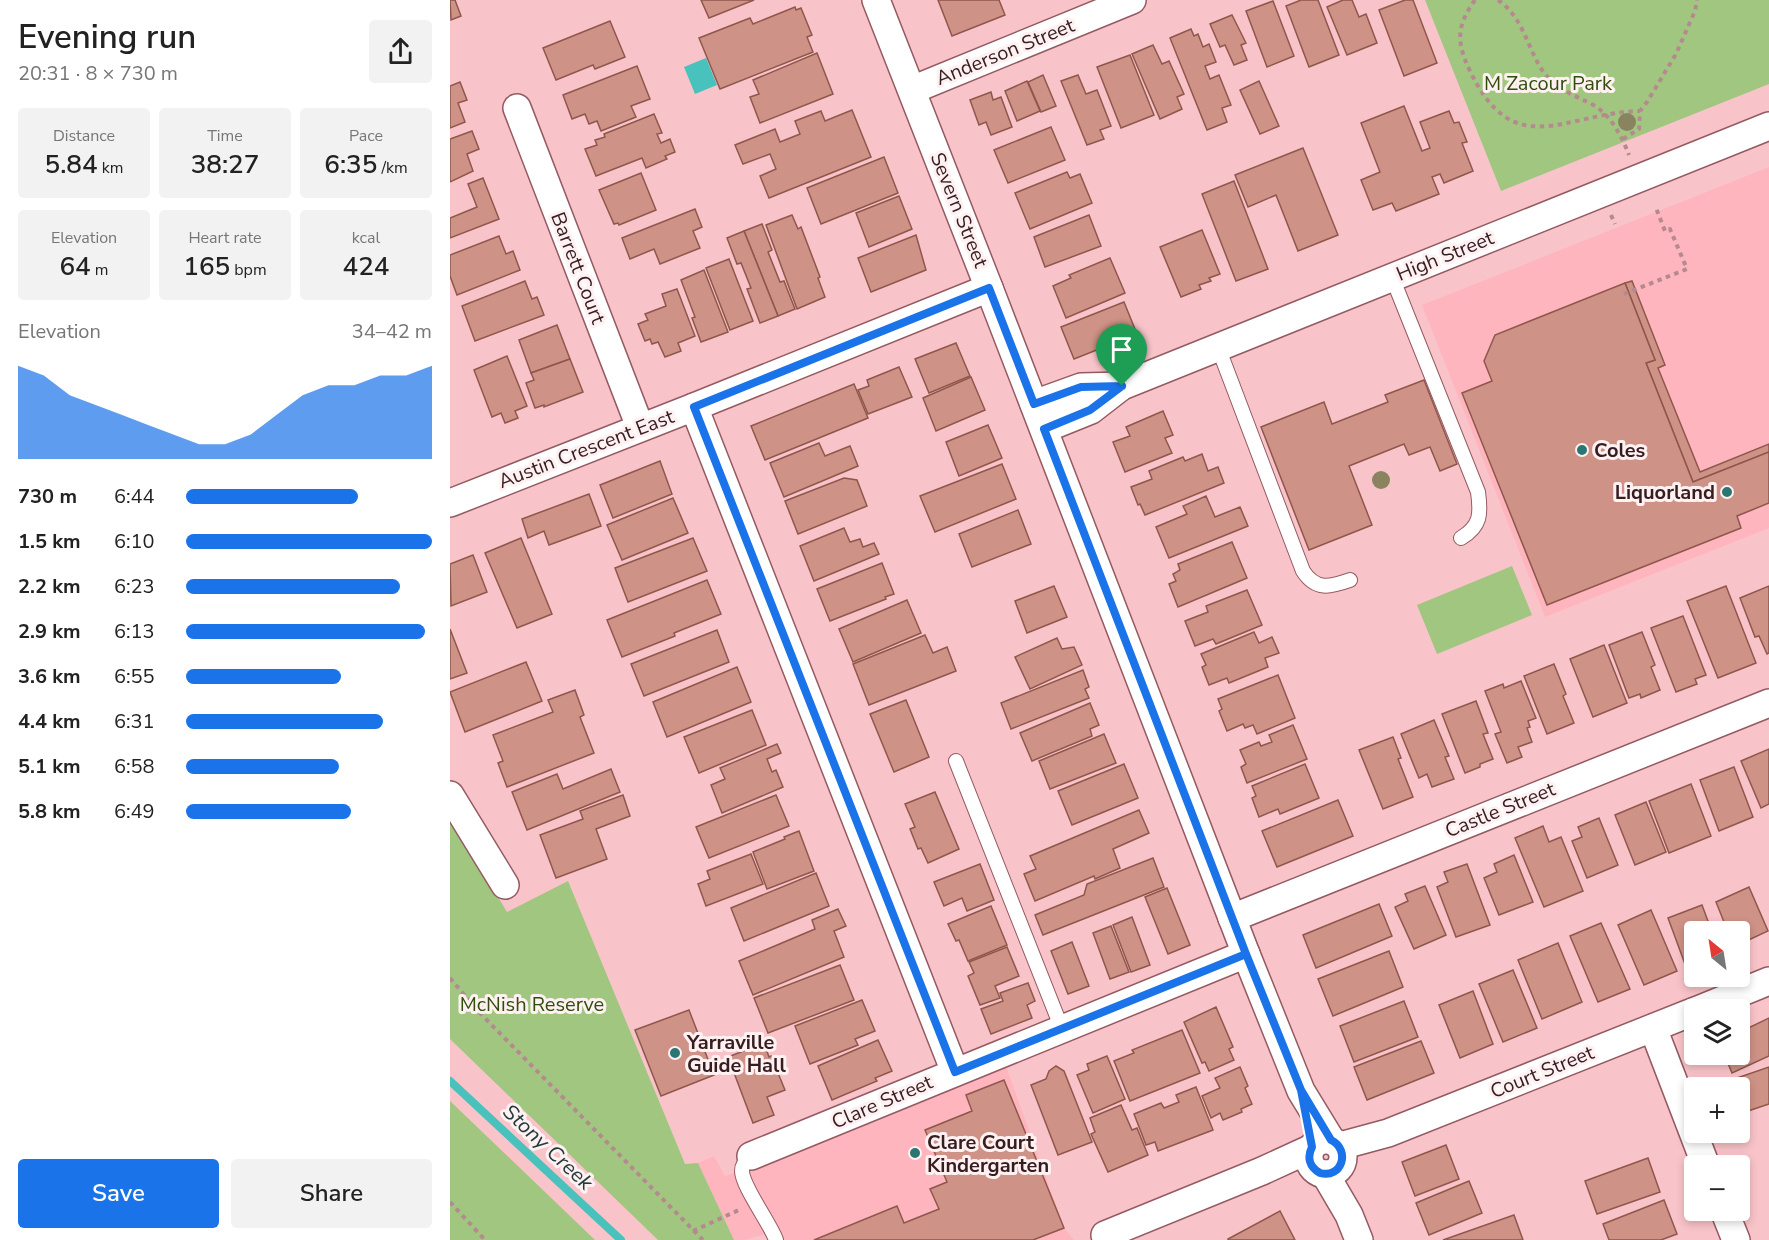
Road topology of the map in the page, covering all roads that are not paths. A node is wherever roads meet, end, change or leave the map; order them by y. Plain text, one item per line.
1 (876, 0) edge
2 (1132, 0) edge
3 (912, 90) junction
4 (517, 108) dead end
5 (1769, 126) edge
6 (1392, 277) junction
7 (989, 288) junction
8 (1218, 347) junction
9 (694, 407) junction
10 (1039, 417) junction
11 (640, 428) junction
12 (450, 503) edge
13 (1461, 538) dead end
14 (1350, 580) dead end
15 (1769, 703) edge
16 (956, 761) dead end
17 (450, 795) edge
18 (505, 885) dead end
19 (1232, 918) junction
20 (1246, 954) junction
21 (1769, 981) edge
22 (1724, 999) edge
23 (1684, 1015) edge
24 (1653, 1028) junction
25 (1062, 1029) junction
26 (955, 1072) junction
27 (1702, 1155) edge
28 (751, 1156) joint
29 (1326, 1156) junction
30 (1728, 1221) edge
31 (774, 1234) edge
32 (1100, 1238) edge
33 (1359, 1240) edge
34 (1736, 1240) edge

1 - 3 street, Severn Street
2 - 3 street, Anderson Street
3 - 7 street, Severn Street
4 - 11 street, Barrett Court
5 - 6 street, High Street
6 - 8 street, High Street
6 - 13 lane
7 - 9 street, Austin Crescent East
7 - 10 street, Severn Street
8 - 10 street, High Street
8 - 14 lane
9 - 11 street, Austin Crescent East
9 - 26 street
10 - 19 street, Severn Street
11 - 12 street, Austin Crescent East
15 - 19 street, Castle Street
16 - 25 lane
17 - 18 street
19 - 20 street, Severn Street
20 - 25 street, Clare Street
20 - 29 street, Severn Street
21 - 22 street, Court Street
23 - 24 street, Court Street
24 - 27 street
24 - 29 street, Court Street
25 - 26 street, Clare Street
26 - 28 street, Clare Street
28 - 31 lane
29 - 32 street, Court Street
29 - 33 street, Severn Street
30 - 34 street

